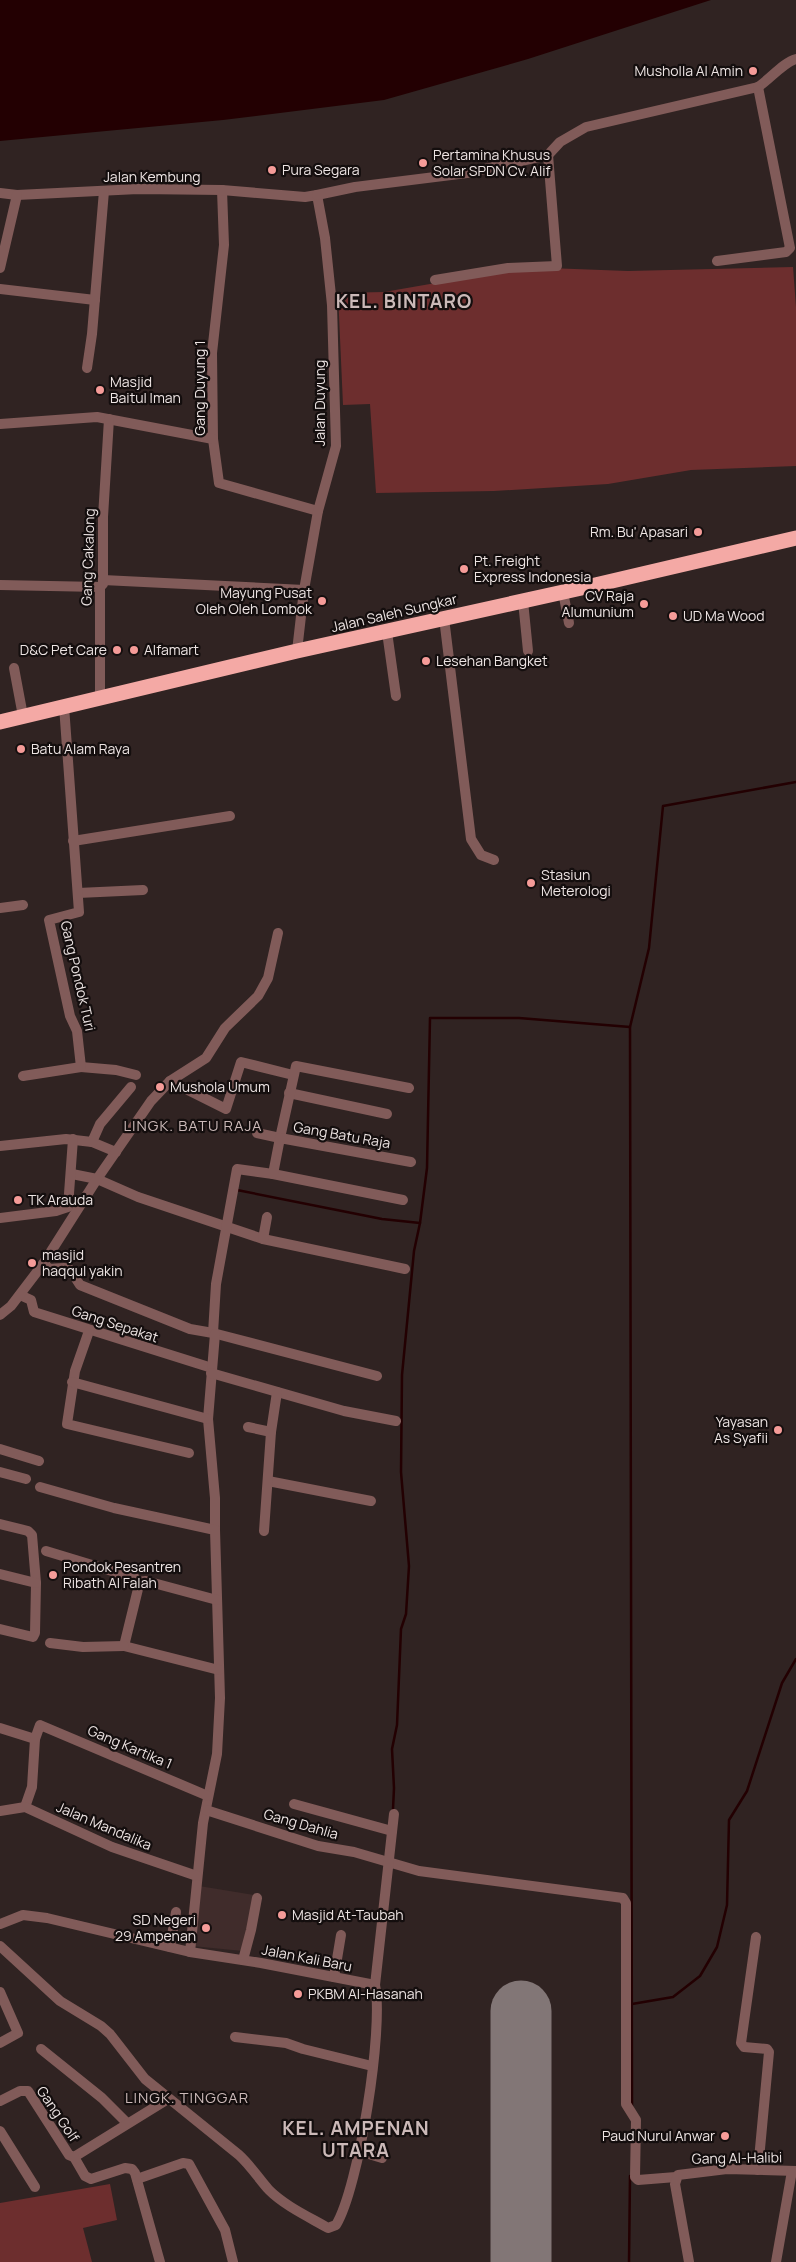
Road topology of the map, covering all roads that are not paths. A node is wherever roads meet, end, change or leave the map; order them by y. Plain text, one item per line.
1 (796, 59) edge
2 (758, 87) junction
3 (548, 155) junction
4 (222, 190) junction
5 (104, 191) junction
6 (0, 193) edge
7 (17, 195) junction
8 (317, 195) junction
9 (717, 262) dead end
10 (0, 268) edge
11 (435, 280) dead end
12 (0, 289) edge
13 (95, 300) junction
14 (87, 368) dead end
15 (108, 419) junction
16 (0, 424) edge
17 (213, 439) junction
18 (318, 510) junction
19 (796, 538) edge
20 (101, 584) junction
21 (0, 585) edge
22 (304, 590) junction
23 (563, 592) junction
24 (523, 601) junction
25 (444, 618) junction
26 (569, 623) dead end
27 (388, 632) junction
28 (297, 651) junction
29 (528, 651) dead end
30 (14, 668) dead end
31 (396, 696) dead end
32 (100, 697) junction
33 (64, 706) junction
34 (23, 716) junction
35 (0, 722) edge
36 (230, 816) dead end
37 (73, 841) junction
38 (494, 860) dead end
39 (144, 890) dead end
40 (78, 893) junction
41 (24, 905) dead end
42 (0, 908) edge
43 (278, 933) dead end
44 (81, 1068) junction
45 (293, 1074) junction
46 (136, 1075) dead end
47 (22, 1076) dead end
48 (170, 1081) junction
49 (131, 1087) dead end
50 (409, 1088) dead end
51 (289, 1093) junction
52 (387, 1114) dead end
53 (257, 1133) dead end
54 (280, 1138) junction
55 (73, 1139) junction
56 (92, 1142) junction
57 (0, 1146) edge
58 (116, 1152) junction
59 (411, 1162) dead end
60 (72, 1174) junction
61 (274, 1174) junction
62 (97, 1179) junction
63 (404, 1200) dead end
64 (267, 1217) dead end
65 (0, 1218) edge
66 (228, 1226) junction
67 (263, 1239) junction
68 (43, 1264) junction
69 (405, 1268) dead end
70 (20, 1295) junction
71 (0, 1315) edge
72 (89, 1331) junction
73 (214, 1333) junction
74 (211, 1371) junction
75 (377, 1376) dead end
76 (72, 1382) junction
77 (277, 1392) junction
78 (208, 1419) junction
79 (396, 1420) dead end
80 (248, 1427) dead end
81 (271, 1432) junction
82 (0, 1450) edge
83 (189, 1453) dead end
84 (39, 1460) dead end
85 (0, 1472) edge
86 (26, 1479) dead end
87 (268, 1481) junction
88 (40, 1487) dead end
89 (371, 1501) dead end
90 (0, 1524) edge
91 (215, 1530) junction
92 (264, 1530) dead end
93 (46, 1551) dead end
94 (0, 1574) edge
95 (137, 1582) junction
96 (36, 1583) junction
97 (217, 1600) junction
98 (0, 1629) edge
99 (50, 1643) dead end
100 (124, 1646) junction
101 (219, 1670) junction
102 (0, 1728) edge
103 (35, 1738) junction
104 (208, 1796) junction
105 (294, 1804) dead end
106 (25, 1807) junction
107 (206, 1810) junction
108 (0, 1812) edge
109 (394, 1814) dead end
110 (392, 1831) junction
111 (390, 1861) junction
112 (197, 1876) junction
113 (257, 1898) dead end
114 (176, 1912) dead end
115 (0, 1924) edge
116 (341, 1935) dead end
117 (756, 1937) dead end
118 (0, 1946) edge
119 (170, 1947) junction
120 (190, 1952) junction
121 (243, 1960) junction
122 (334, 1977) junction
123 (374, 1985) junction
124 (0, 1992) edge
125 (235, 2037) dead end
126 (0, 2043) edge
127 (41, 2049) dead end
128 (372, 2066) junction
129 (168, 2099) junction
130 (0, 2101) edge
131 (127, 2123) junction
132 (0, 2131) edge
133 (360, 2151) junction
134 (74, 2157) junction
135 (382, 2158) dead end
136 (758, 2170) junction
137 (794, 2171) edge
138 (676, 2177) junction
139 (137, 2179) junction
140 (36, 2187) dead end
141 (160, 2262) edge
142 (233, 2262) edge
143 (688, 2262) edge
144 (776, 2262) edge

1 - 2 street
2 - 3 street
2 - 9 street
3 - 8 street
3 - 11 street
4 - 5 street, Jalan Kembung
4 - 8 street, Jalan Kembung
4 - 17 street, Gang Duyung 1
5 - 7 street, Jalan Kembung
5 - 13 street
6 - 7 street, Jalan Kembung
7 - 10 street
8 - 18 street, Jalan Duyung
12 - 13 street
13 - 14 street
15 - 16 street
15 - 17 street
15 - 20 street, Gang Cakalong
17 - 18 street, Gang Duyung 1
18 - 22 street, Jalan Duyung
19 - 23 highway, Jalan Saleh Sungkar
20 - 21 street
20 - 22 street
20 - 32 street, Gang Cakalong
22 - 28 street, Jalan Duyung
23 - 24 highway, Jalan Saleh Sungkar
23 - 26 street
24 - 25 highway, Jalan Saleh Sungkar
24 - 29 street
25 - 27 highway, Jalan Saleh Sungkar
25 - 38 street
27 - 28 highway, Jalan Saleh Sungkar
27 - 31 street
28 - 32 highway, Jalan Saleh Sungkar
30 - 34 street
32 - 33 highway, Jalan Saleh Sungkar
33 - 34 highway, Jalan Saleh Sungkar
33 - 37 street, Gang Pondok Turi
34 - 35 highway, Jalan Saleh Sungkar
36 - 37 street
37 - 40 street, Gang Pondok Turi
39 - 40 street
40 - 44 street, Gang Pondok Turi
41 - 42 street
43 - 48 street
44 - 46 street
44 - 47 street
45 - 48 street
45 - 50 street
45 - 51 street
48 - 58 street
49 - 56 street
51 - 52 street
51 - 54 street
53 - 54 street
54 - 59 street, Gang Batu Raja
54 - 61 street, Gang Batu Raja
55 - 56 street
55 - 57 street
55 - 60 street
56 - 58 street
58 - 62 street
60 - 62 street
60 - 65 street
61 - 63 street
61 - 66 street
62 - 66 street
62 - 68 street
64 - 67 street
66 - 67 street
66 - 73 street
67 - 69 street
68 - 70 street
68 - 73 street
70 - 71 street
70 - 72 street, Gang Sepakat
72 - 74 street, Gang Sepakat
72 - 76 street
73 - 74 street
73 - 75 street
74 - 77 street, Gang Sepakat
74 - 78 street
76 - 78 street
76 - 83 street
77 - 79 street, Gang Sepakat
77 - 81 street
78 - 91 street
80 - 81 street
81 - 87 street
82 - 84 street
85 - 86 street
87 - 89 street
87 - 92 street
88 - 91 street
90 - 96 street
91 - 97 street
93 - 95 street
94 - 96 street
95 - 97 street
95 - 100 street
96 - 98 street
97 - 101 street
99 - 100 street
100 - 101 street
101 - 104 street
102 - 103 street
103 - 104 street, Gang Kartika 1
103 - 106 street
104 - 107 street
105 - 110 street
106 - 108 street
106 - 112 street, Jalan Mandalika
107 - 111 street, Gang Dahlia
107 - 112 street
109 - 110 street
110 - 111 street
111 - 123 street
111 - 138 street, Gang Dahlia
112 - 120 street
113 - 121 street
114 - 119 street
115 - 119 street, Jalan Kali Baru
116 - 122 street
117 - 136 street
118 - 129 street
119 - 120 street, Jalan Kali Baru
120 - 121 street, Jalan Kali Baru
121 - 122 street, Jalan Kali Baru
122 - 123 street, Jalan Kali Baru
123 - 128 street
124 - 126 street
125 - 128 street
127 - 131 street
128 - 133 street
129 - 131 street, Gang Golf
129 - 133 street
130 - 134 street, Gang Golf
131 - 134 street, Gang Golf
132 - 140 street
133 - 135 street
134 - 139 street
136 - 137 street, Gang Al-Halibi
136 - 138 street, Gang Al-Halibi
137 - 144 street
138 - 143 street, Gang Al-Halibi
139 - 141 street
139 - 142 street

